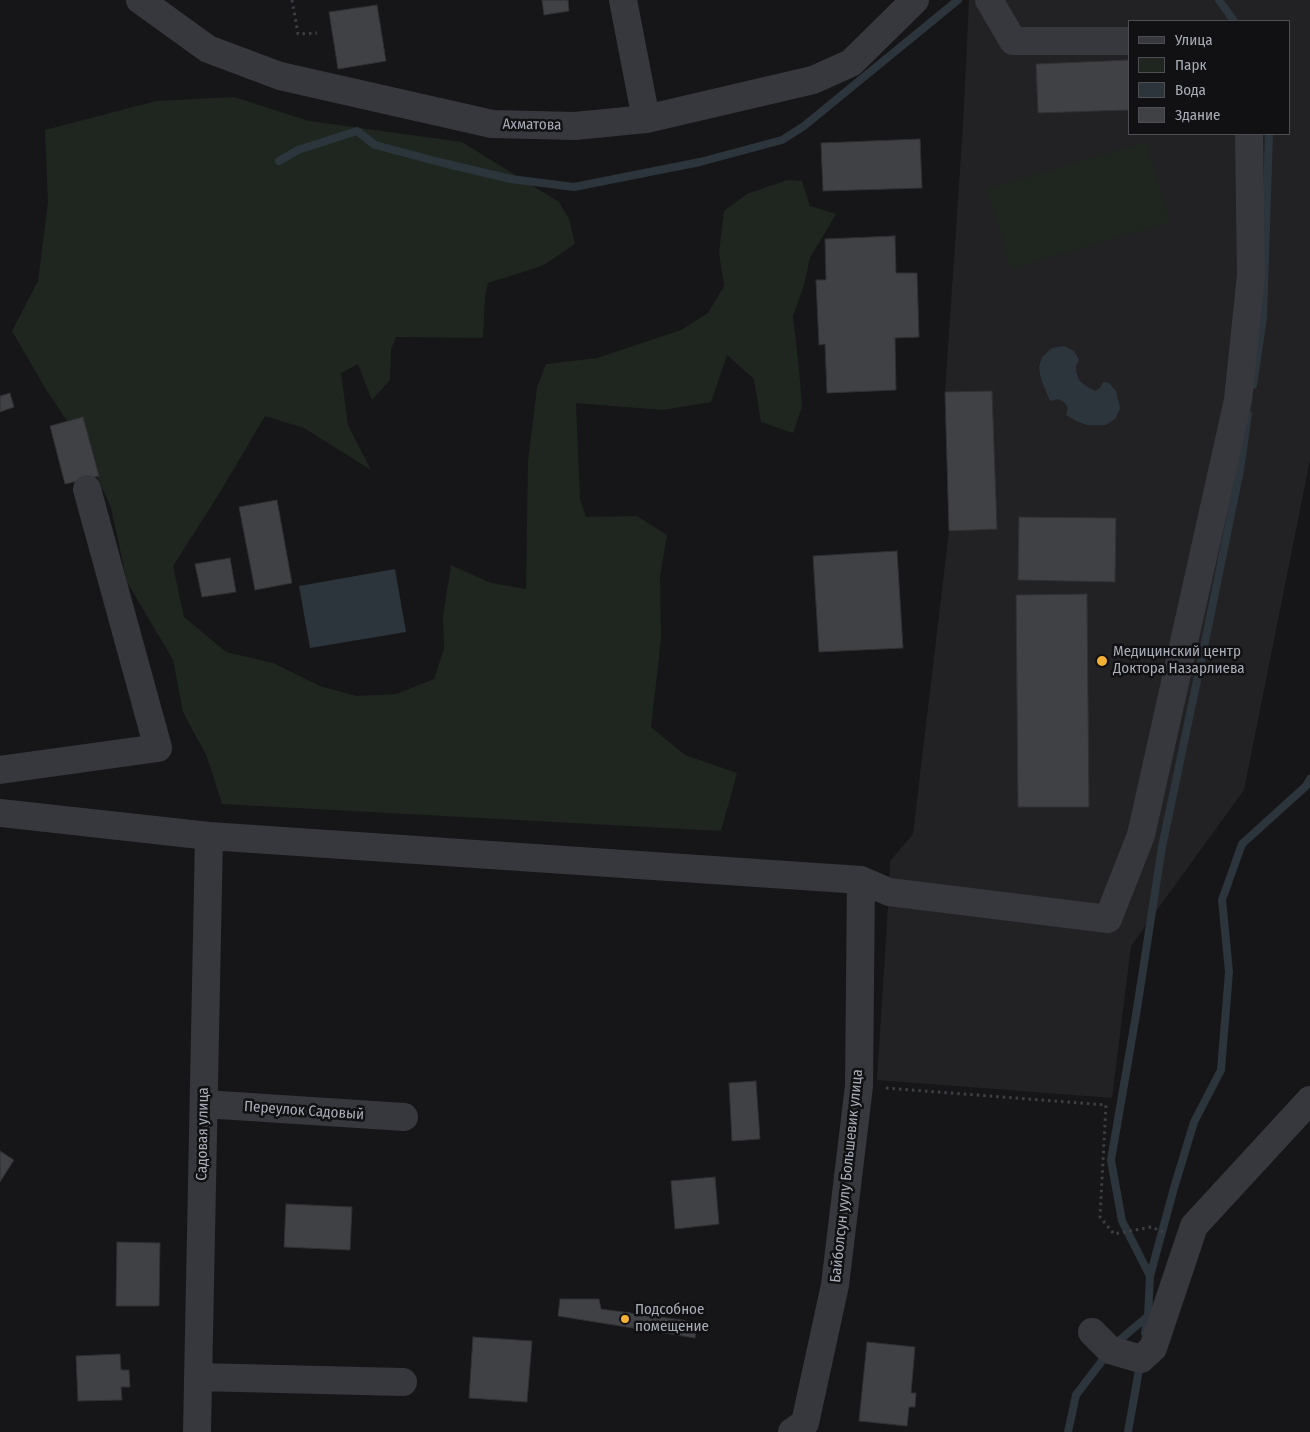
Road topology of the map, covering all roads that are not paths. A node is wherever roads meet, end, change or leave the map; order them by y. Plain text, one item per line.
1 (140, 0) edge
2 (623, 0) edge
3 (915, 0) edge
4 (989, 0) edge
5 (1128, 42) edge
6 (646, 119) junction
7 (1249, 135) edge
8 (87, 489) dead end
9 (0, 770) edge
10 (0, 814) edge
11 (209, 836) junction
12 (861, 880) junction
13 (1310, 1100) edge
14 (204, 1104) junction
15 (404, 1117) dead end
16 (1092, 1332) dead end
17 (198, 1377) junction
18 (403, 1382) dead end
19 (197, 1432) edge
20 (792, 1432) edge

1 - 6 street, Ахматова
2 - 6 street
3 - 6 street, Ахматова
4 - 5 street
7 - 12 street
8 - 9 street
10 - 11 street
11 - 12 street
11 - 14 street, Садовая улица
12 - 20 street, Байболсун уулу Большевик улица
13 - 16 street
14 - 15 street, Переулок Садовый
14 - 17 street, Садовая улица
17 - 18 street
17 - 19 street, Садовая улица

